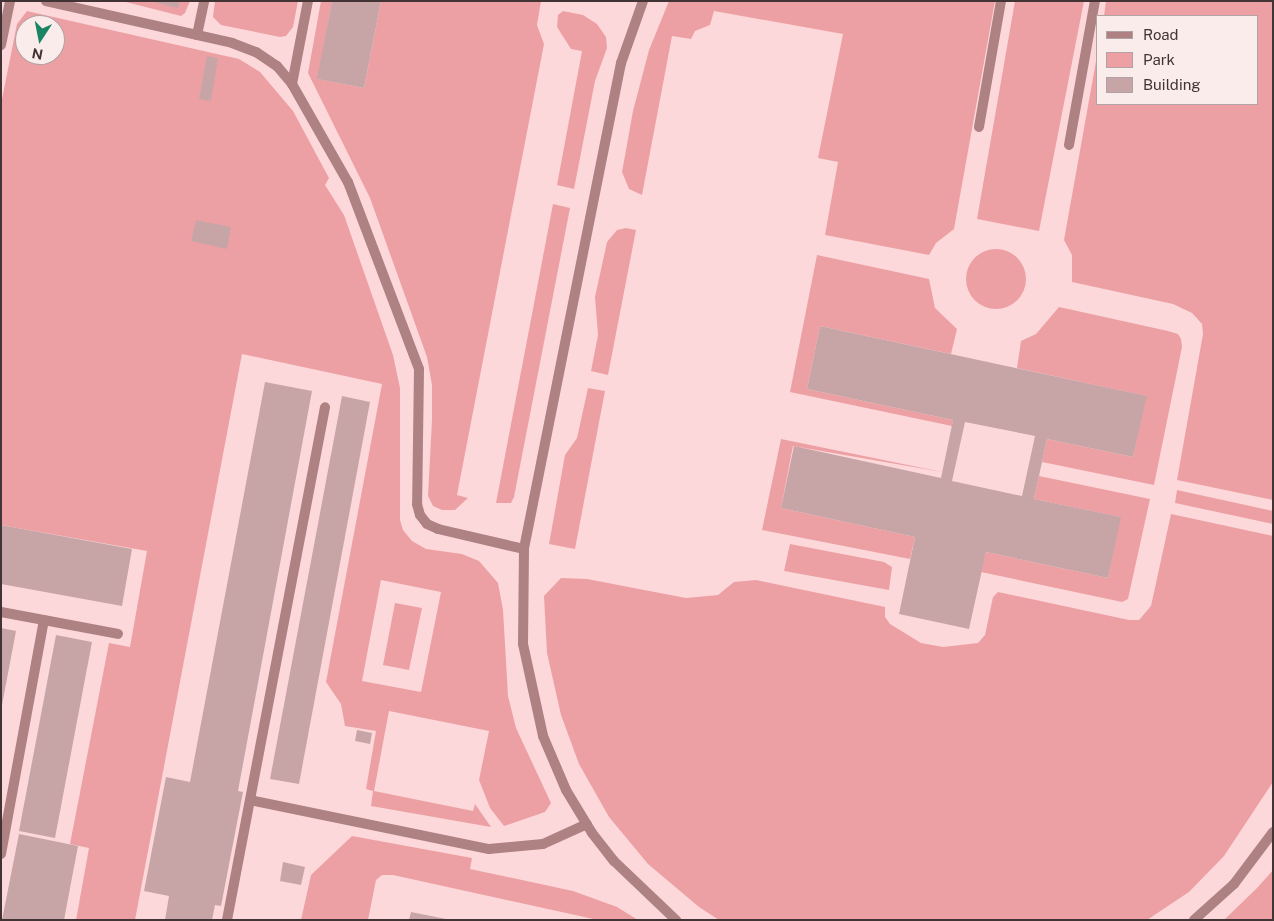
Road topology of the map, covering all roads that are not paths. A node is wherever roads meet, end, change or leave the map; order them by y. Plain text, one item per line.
1 (10, 1) edge
2 (46, 1) edge
3 (204, 1) edge
4 (308, 1) edge
5 (643, 1) edge
6 (1001, 1) edge
7 (1095, 1) edge
8 (197, 35) junction
9 (1, 45) edge
10 (292, 84) junction
11 (979, 127) dead end
12 (1069, 145) dead end
13 (326, 407) dead end
14 (524, 549) junction
15 (1, 612) edge
16 (44, 620) junction
17 (118, 634) dead end
18 (250, 800) junction
19 (586, 824) junction
20 (1273, 832) edge
21 (1, 854) edge
22 (227, 920) edge
23 (676, 920) edge
24 (1194, 920) edge

1 - 9 street
2 - 8 street
3 - 8 street
4 - 10 street
5 - 14 street
6 - 11 street
7 - 12 street
8 - 10 street
10 - 14 street
13 - 18 street
14 - 19 street
15 - 16 street
16 - 17 street
16 - 21 street
18 - 19 street
18 - 22 street
19 - 23 street
20 - 24 street

